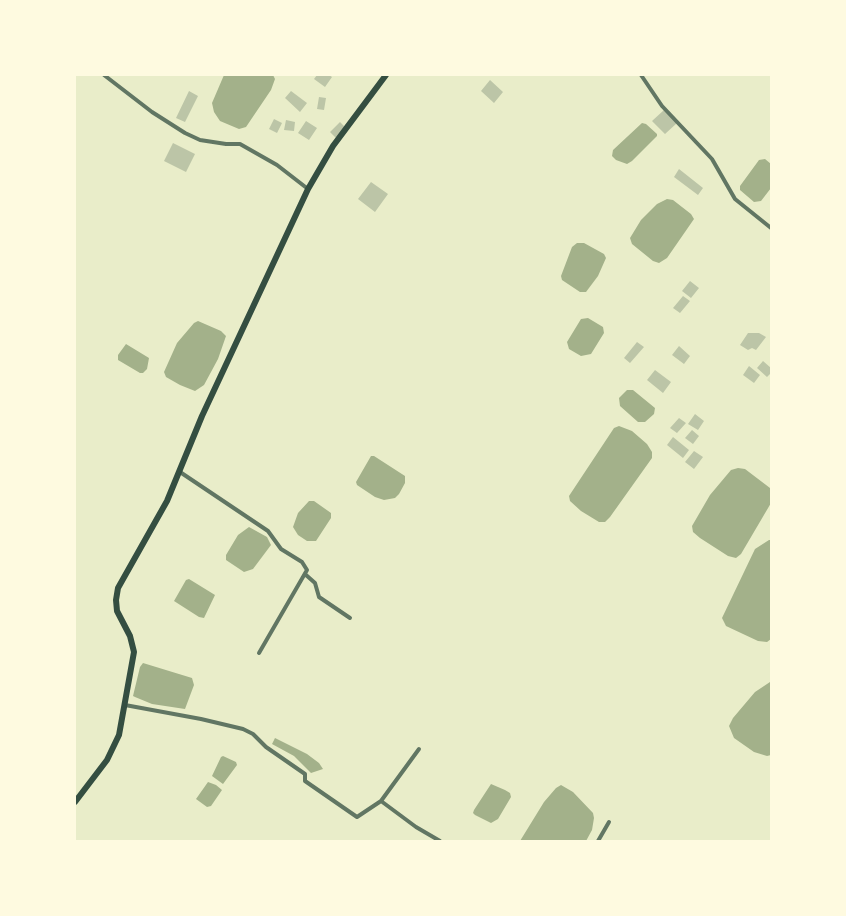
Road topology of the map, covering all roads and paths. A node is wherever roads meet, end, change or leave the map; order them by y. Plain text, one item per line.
1 (104, 75) edge
2 (386, 75) edge
3 (640, 75) edge
4 (308, 189) junction
5 (771, 228) edge
6 (179, 471) junction
7 (306, 575) junction
8 (350, 618) dead end
9 (259, 653) dead end
10 (125, 705) junction
11 (419, 748) dead end
12 (381, 801) junction
13 (75, 802) edge
14 (609, 822) dead end
15 (440, 841) edge
16 (598, 841) edge

1 - 4 street
2 - 4 main road
3 - 5 street
4 - 6 main road
6 - 7 street
6 - 10 main road
7 - 8 street
7 - 9 street
10 - 12 street
10 - 13 main road
11 - 12 street
12 - 15 street
14 - 16 street

